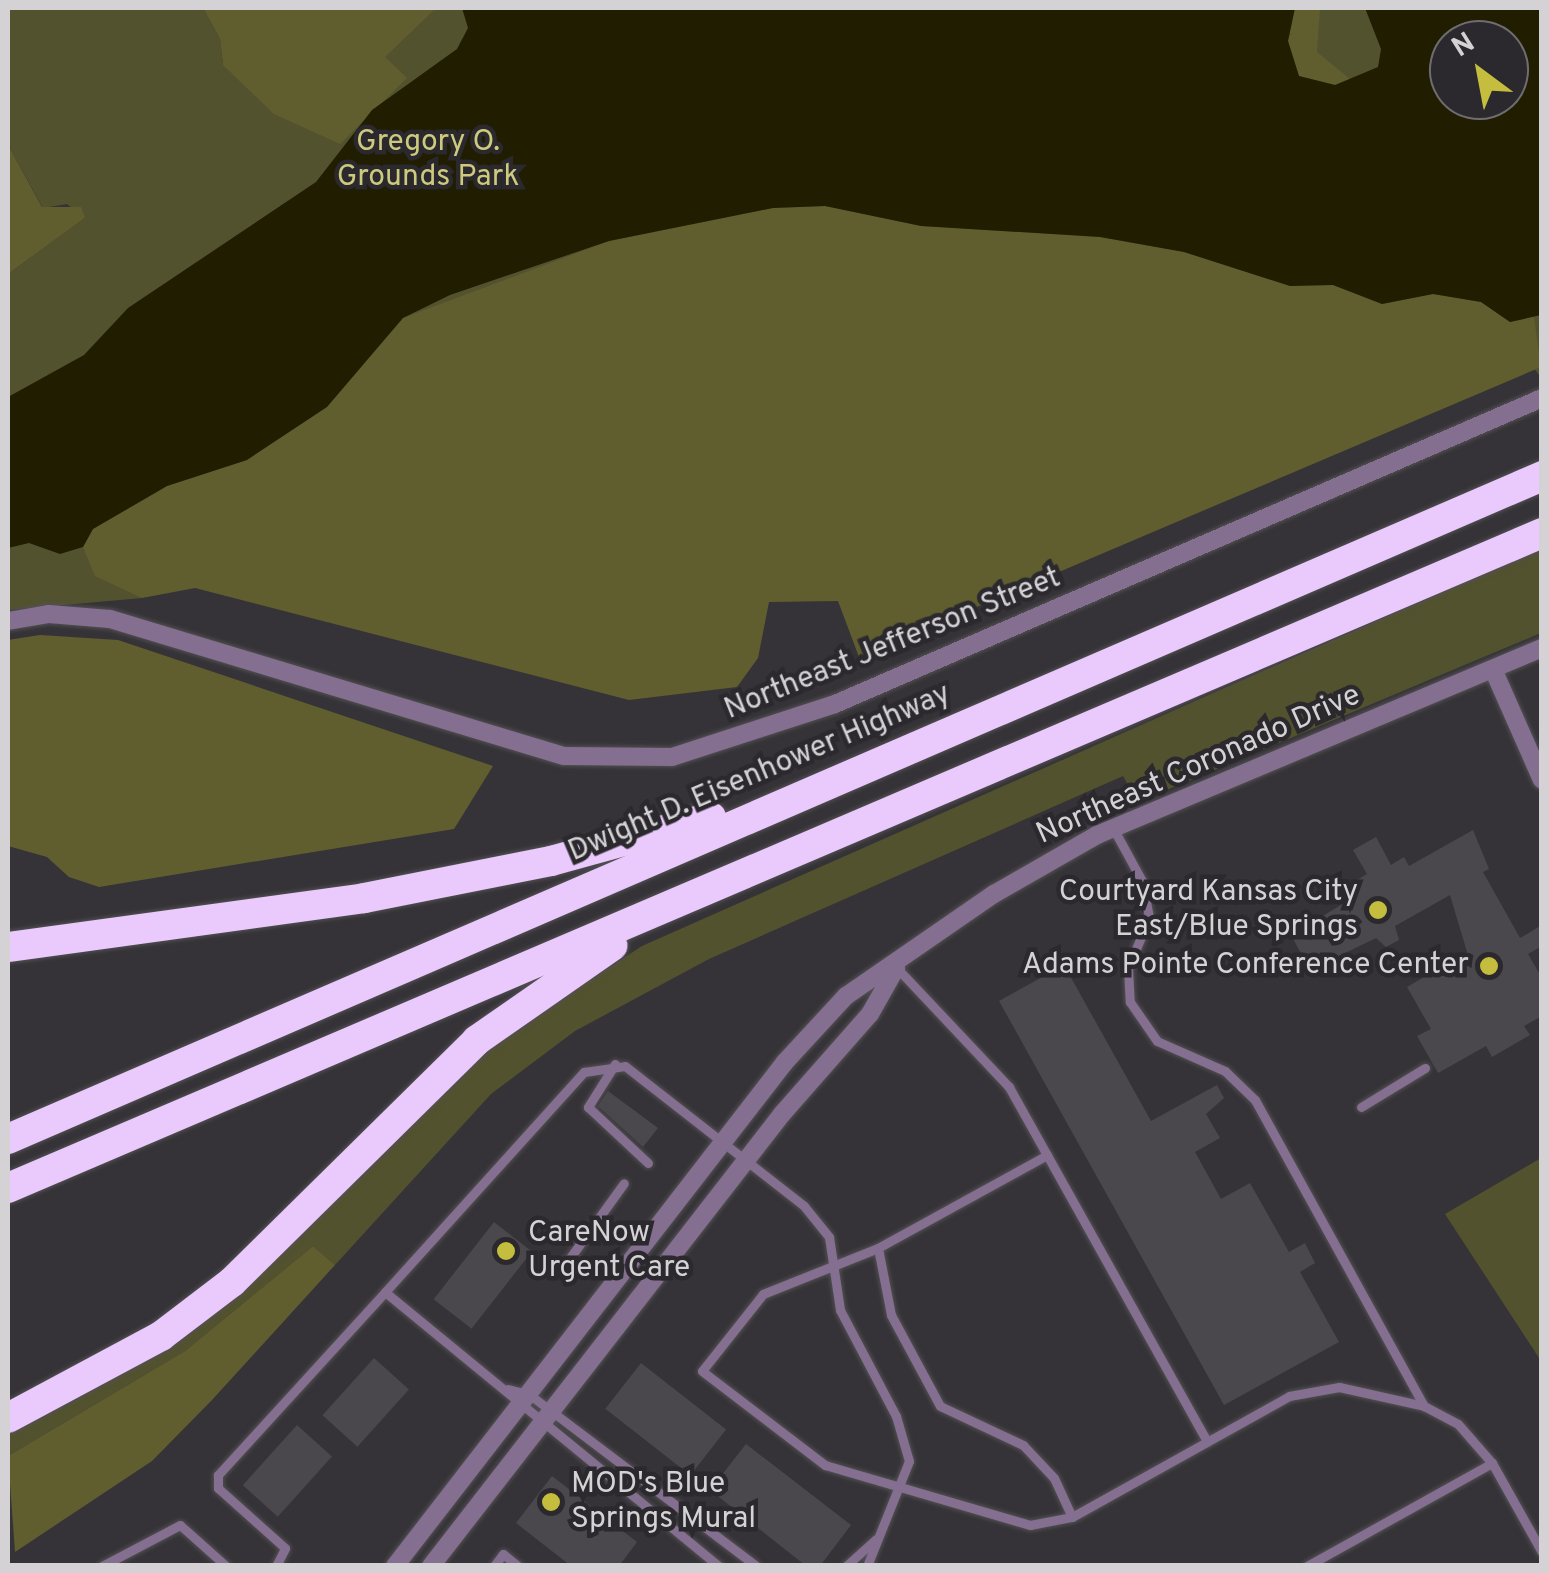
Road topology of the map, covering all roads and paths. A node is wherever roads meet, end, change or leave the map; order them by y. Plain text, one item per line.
1 (1542, 398) edge
2 (1542, 476) edge
3 (1542, 533) edge
4 (8, 620) edge
5 (1542, 648) edge
6 (1493, 670) junction
7 (1542, 780) edge
8 (815, 788) junction
9 (1113, 828) junction
10 (662, 911) junction
11 (8, 946) edge
12 (896, 967) junction
13 (615, 1064) junction
14 (1425, 1068) dead end
15 (1361, 1106) dead end
16 (8, 1139) edge
17 (720, 1145) junction
18 (1047, 1155) junction
19 (744, 1162) junction
20 (648, 1163) dead end
21 (624, 1183) dead end
22 (8, 1188) edge
23 (878, 1248) junction
24 (566, 1262) dead end
25 (834, 1266) junction
26 (385, 1292) junction
27 (508, 1389) junction
28 (525, 1402) junction
29 (1424, 1406) junction
30 (8, 1418) edge
31 (545, 1418) junction
32 (1207, 1442) junction
33 (1492, 1463) junction
34 (904, 1490) junction
35 (1072, 1516) junction
36 (876, 1539) junction
37 (1542, 1552) edge
38 (102, 1566) edge
39 (226, 1566) edge
40 (276, 1566) edge
41 (395, 1566) edge
42 (431, 1566) edge
43 (494, 1566) edge
44 (518, 1566) edge
45 (718, 1566) edge
46 (756, 1566) edge
47 (846, 1566) edge
48 (868, 1566) edge
49 (1307, 1566) edge

1 - 4 street, Northeast Jefferson Street
2 - 8 highway, Dwight D. Eisenhower Highway
3 - 10 highway
5 - 6 street, Northeast Coronado Drive
6 - 7 street
6 - 9 street, Northeast Coronado Drive
8 - 11 highway
8 - 16 highway, Dwight D. Eisenhower Highway
9 - 12 street, Northeast Coronado Drive
9 - 29 lane
10 - 22 highway
10 - 30 highway
12 - 17 street, Northeast Coronado Drive
12 - 18 lane
12 - 19 street, Northeast Coronado Drive
13 - 17 lane
13 - 20 lane
13 - 26 lane
14 - 15 lane
17 - 19 lane
17 - 28 street, Northeast Coronado Drive
18 - 23 lane
18 - 32 lane
19 - 25 lane
19 - 31 street, Northeast Coronado Drive
21 - 24 lane
23 - 25 lane
23 - 35 lane
25 - 34 lane
25 - 34 lane
26 - 27 lane
26 - 40 lane
27 - 28 lane
27 - 28 lane
28 - 31 lane
28 - 31 lane
28 - 41 street, Northeast Coronado Drive
29 - 32 lane
29 - 33 lane
31 - 42 street, Northeast Coronado Drive
31 - 45 lane
31 - 46 lane
32 - 35 lane
33 - 37 lane
33 - 49 lane
34 - 35 lane
34 - 36 lane
36 - 47 lane
36 - 48 lane
38 - 39 lane
43 - 44 lane

